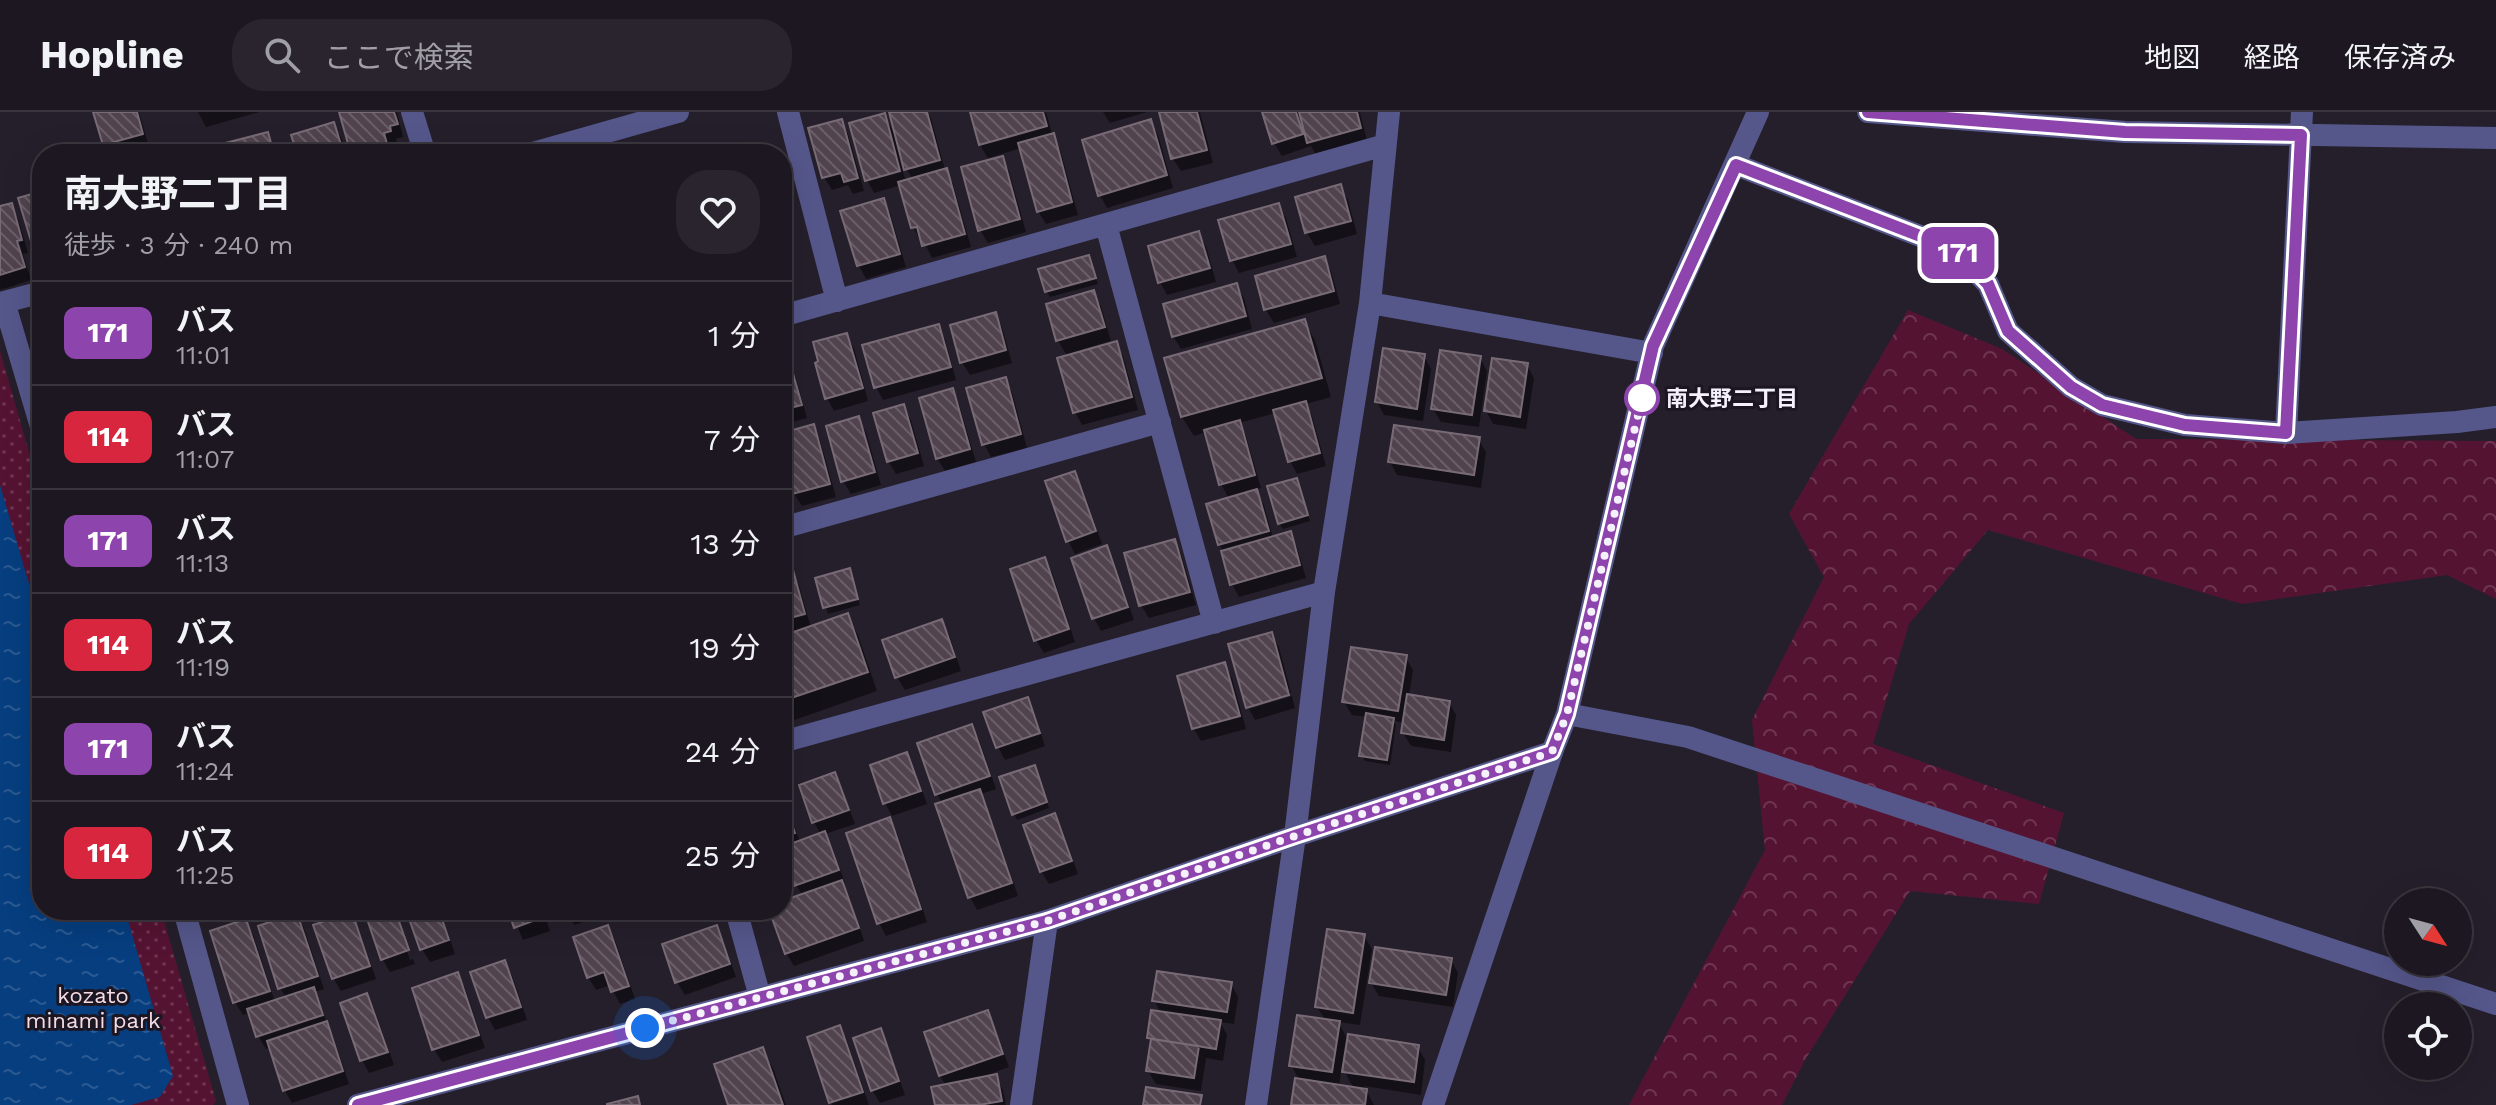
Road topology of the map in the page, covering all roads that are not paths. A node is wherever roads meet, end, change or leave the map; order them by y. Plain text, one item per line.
1 (412, 112) edge
2 (678, 112) edge
3 (788, 112) edge
4 (1389, 112) edge
5 (1758, 112) edge
6 (1868, 112) edge
7 (2302, 112) edge
8 (2301, 135) junction
9 (2496, 138) edge
10 (422, 144) edge
11 (564, 144) edge
12 (1385, 145) junction
13 (1736, 165) junction
14 (1106, 225) junction
15 (32, 295) edge
16 (837, 301) junction
17 (2, 303) edge
18 (1370, 303) junction
19 (792, 313) edge
20 (1652, 353) junction
21 (32, 398) edge
22 (2496, 417) edge
23 (1160, 422) junction
24 (2286, 433) junction
25 (792, 525) edge
26 (1324, 592) junction
27 (1214, 623) junction
28 (1567, 714) junction
29 (792, 739) edge
30 (1552, 752) junction
31 (1295, 836) junction
32 (187, 920) edge
33 (739, 920) edge
34 (1047, 921) junction
35 (760, 997) junction
36 (2496, 1004) edge
37 (238, 1105) edge
38 (358, 1105) edge
39 (1021, 1105) edge
40 (1256, 1105) edge
41 (1433, 1105) edge

1 - 10 street
2 - 11 street
3 - 16 street
4 - 12 street
5 - 13 street
6 - 8 street
7 - 8 street
8 - 9 street
8 - 24 street
12 - 14 street
12 - 18 street
13 - 20 street
13 - 24 street
14 - 16 street
14 - 23 street
15 - 17 street
16 - 19 street
17 - 21 street
18 - 20 street
18 - 26 street
20 - 28 street
22 - 24 street
23 - 25 street
23 - 27 street
26 - 27 street
26 - 31 street
27 - 29 street
28 - 30 street
28 - 36 street
30 - 31 street
30 - 41 street
31 - 34 street
31 - 40 street
32 - 37 street
33 - 35 street
34 - 35 street
34 - 39 street
35 - 38 street

